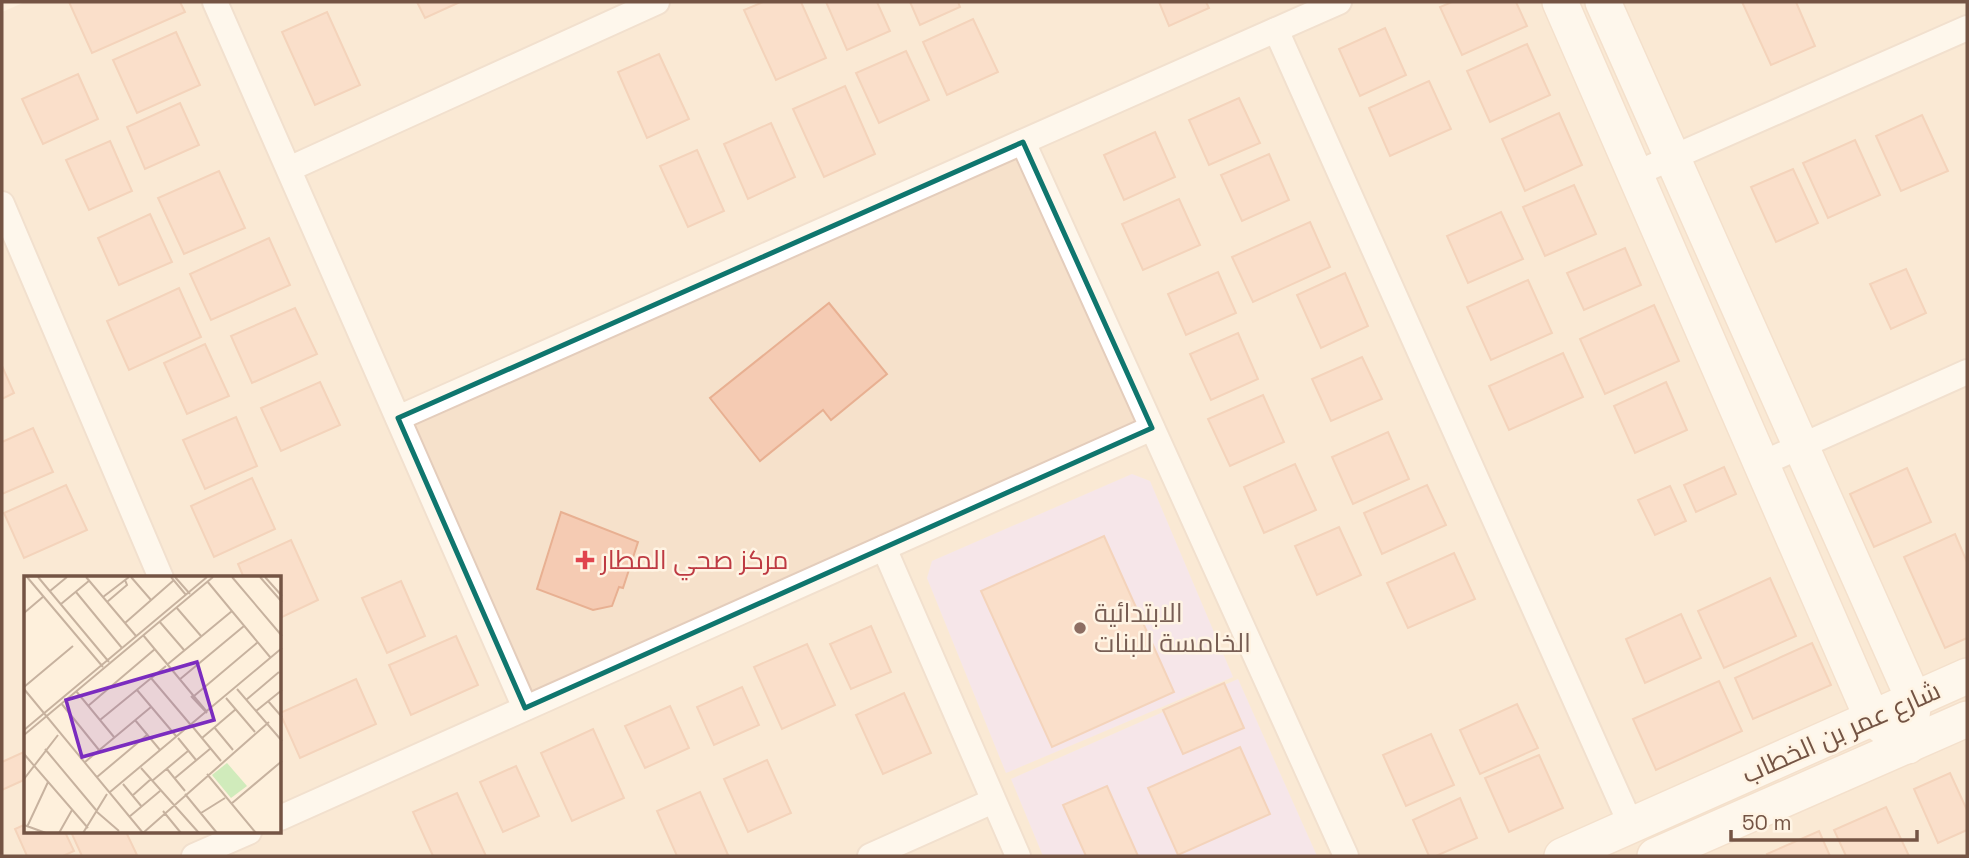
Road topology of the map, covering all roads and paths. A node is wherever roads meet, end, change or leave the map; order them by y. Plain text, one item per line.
1 (215, 2) edge
2 (657, 2) edge
3 (1339, 2) edge
4 (1560, 2) edge
5 (1603, 2) edge
6 (1967, 28) edge
7 (1276, 30) junction
8 (1023, 142) junction
9 (1672, 158) junction
10 (289, 169) junction
11 (1635, 174) junction
12 (2, 204) edge
13 (1967, 372) edge
14 (398, 418) junction
15 (1152, 428) junction
16 (1801, 446) junction
17 (1761, 464) junction
18 (884, 548) junction
19 (161, 576) edge
20 (1967, 676) edge
21 (1914, 700) junction
22 (525, 708) junction
23 (1871, 718) junction
24 (1967, 719) edge
25 (1909, 746) junction
26 (993, 801) junction
27 (282, 817) edge
28 (1631, 825) junction
29 (244, 834) edge
30 (194, 856) edge
31 (870, 856) edge
32 (1017, 856) edge
33 (1346, 856) edge
34 (1562, 856) edge
35 (1655, 856) edge

1 - 10 street
2 - 10 street
3 - 7 street
4 - 11 street
5 - 9 street
6 - 9 street
7 - 8 street
7 - 28 street
8 - 14 street
8 - 15 street
9 - 11 street
9 - 16 street
10 - 14 street
11 - 17 street
12 - 19 street
13 - 16 street
14 - 22 street
15 - 18 street
15 - 33 street
16 - 17 street
16 - 21 street
17 - 23 street
18 - 22 street
18 - 26 street
20 - 21 street, شارع عمر بن الخطاب
21 - 23 street, شارع عمر بن الخطاب
21 - 25 street
22 - 27 street
23 - 25 street
23 - 28 street, شارع عمر بن الخطاب
24 - 25 street, شارع عمر بن الخطاب
25 - 35 street, شارع عمر بن الخطاب
26 - 31 street
26 - 32 street
28 - 34 street, شارع عمر بن الخطاب
29 - 30 street

